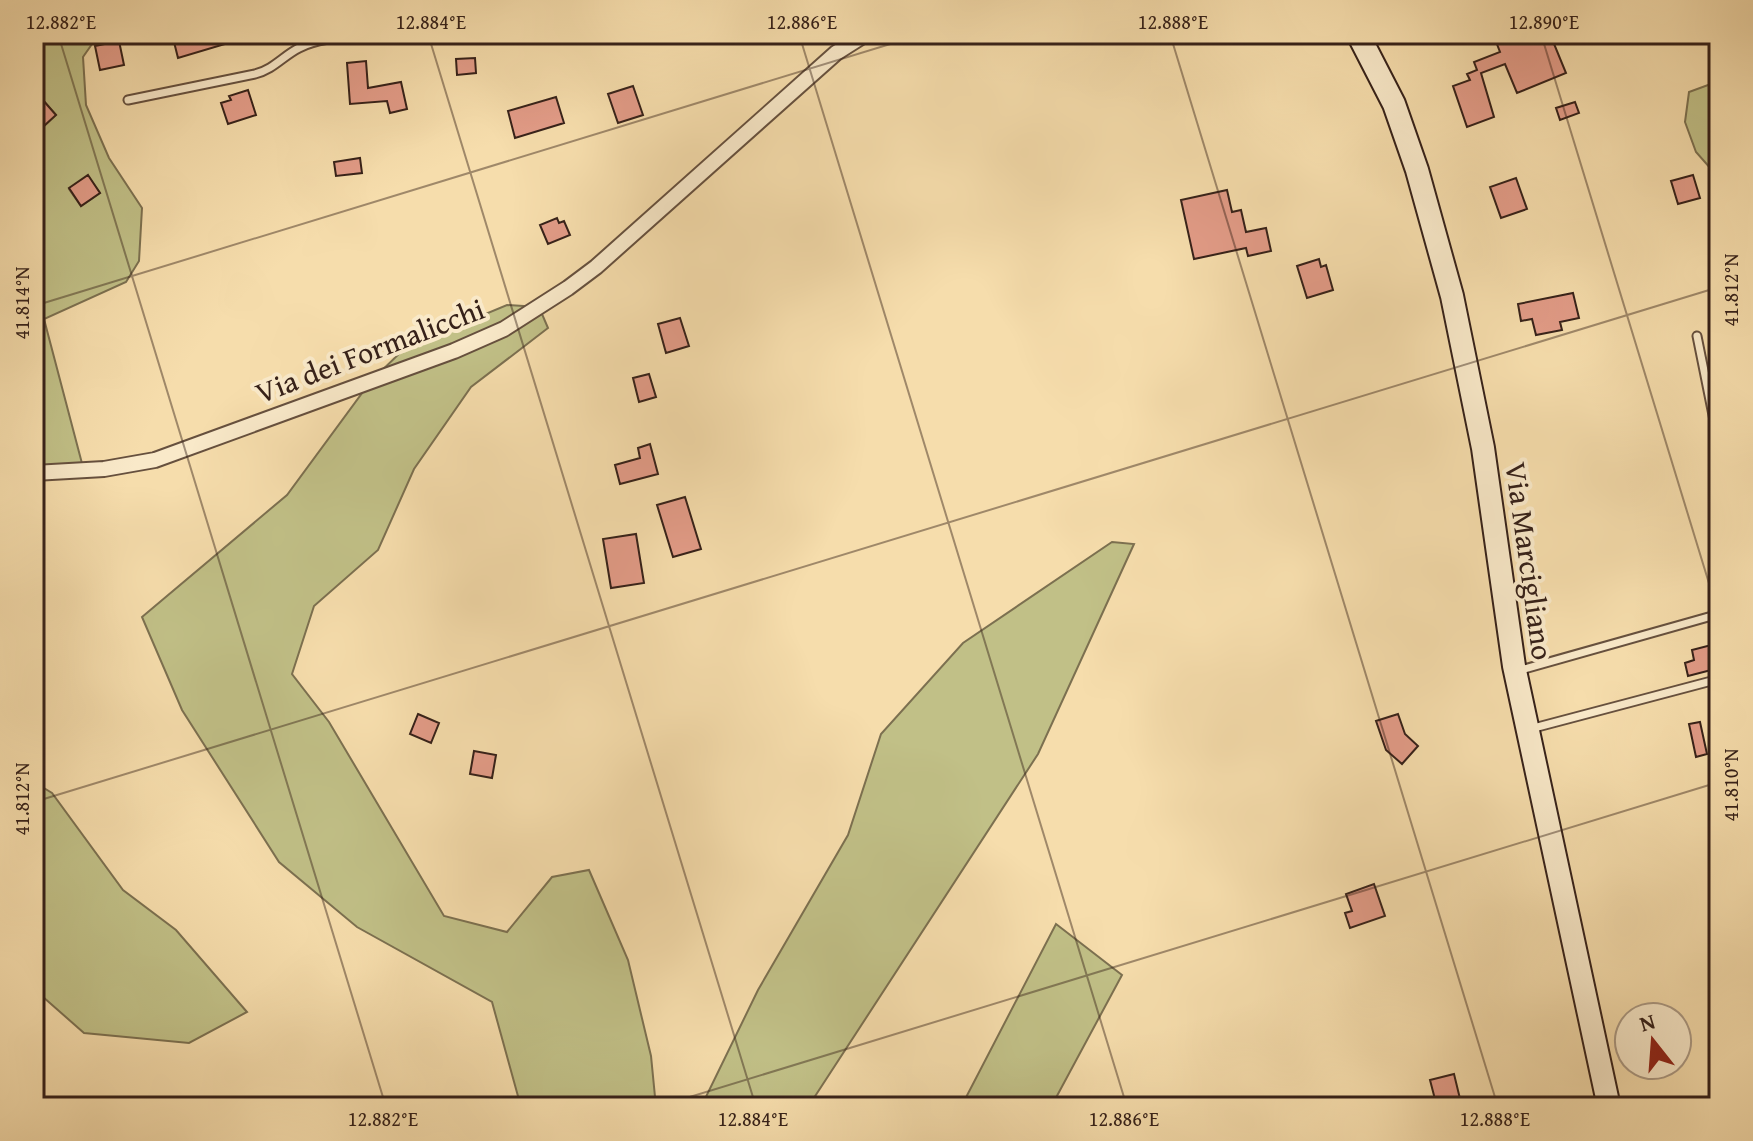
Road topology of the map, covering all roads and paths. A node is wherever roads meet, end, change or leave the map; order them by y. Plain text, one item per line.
1 (375, 34) edge
2 (866, 34) edge
3 (1358, 34) edge
4 (128, 100) dead end
5 (1697, 336) dead end
6 (1719, 445) edge
7 (34, 473) edge
8 (1719, 614) edge
9 (1515, 671) junction
10 (1719, 679) edge
11 (1528, 729) junction
12 (1609, 1107) edge

1 - 4 lane
2 - 7 street, Via dei Formalicchi
3 - 9 street, Via Marcigliano
5 - 6 lane
8 - 9 lane
9 - 11 street, Via Marcigliano
10 - 11 lane
11 - 12 street, Via Marcigliano

